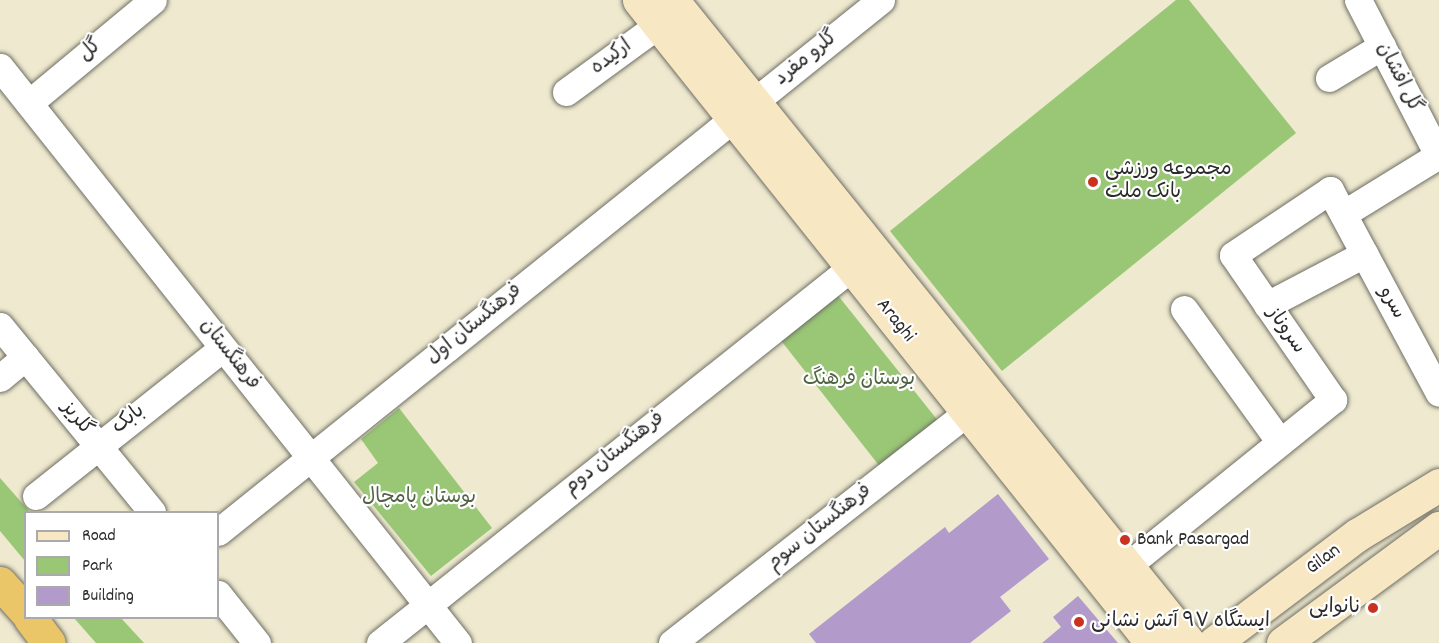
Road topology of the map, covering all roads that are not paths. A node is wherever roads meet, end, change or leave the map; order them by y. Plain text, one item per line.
1 (153, 0) edge
2 (881, 0) edge
3 (1358, 0) edge
4 (656, 8) edge
5 (1382, 46) junction
6 (0, 67) edge
7 (1329, 78) dead end
8 (566, 92) dead end
9 (29, 103) junction
10 (743, 110) junction
11 (1439, 155) edge
12 (1343, 214) junction
13 (1364, 254) junction
14 (852, 267) junction
15 (1267, 305) junction
16 (1184, 309) dead end
17 (0, 326) edge
18 (223, 348) junction
19 (25, 357) junction
20 (0, 378) edge
21 (1439, 393) edge
22 (968, 412) junction
23 (1280, 442) junction
24 (97, 445) junction
25 (310, 458) junction
26 (1439, 485) edge
27 (36, 496) dead end
28 (150, 511) edge
29 (1439, 528) edge
30 (219, 531) edge
31 (1127, 566) junction
32 (0, 583) edge
33 (219, 595) edge
34 (426, 603) junction
35 (24, 611) edge
36 (257, 643) edge
37 (380, 643) edge
38 (458, 643) edge
39 (672, 643) edge
40 (1152, 643) edge
41 (1189, 643) edge
42 (1214, 643) edge
43 (1283, 643) edge

1 - 9 street, گل
2 - 10 street, گلرو مفرد
3 - 5 street, گل افشان
4 - 8 street, ارکیده
4 - 10 main road, Araghi
5 - 7 street
5 - 11 street, گل افشان
6 - 9 street, فرهنگستان
9 - 18 street, فرهنگستان
10 - 14 main road, Araghi
10 - 25 street, فرهنگستان اول
10 - 31 main road, Araghi
11 - 12 street
12 - 13 street, سرو
12 - 15 street, سروناز
13 - 15 street
13 - 21 street, سرو
14 - 22 main road, Araghi
14 - 34 street, فرهنگستان دوم
15 - 23 street, سروناز
16 - 23 street
17 - 19 street, گلریز
18 - 24 street, بابک
18 - 25 street, فرهنگستان
19 - 20 street
19 - 24 street, گلریز
22 - 39 street, فرهنگستان سوم
22 - 40 main road, Araghi
23 - 31 street, سروناز
24 - 27 street, بابک
24 - 28 street, گلریز
25 - 30 street, فرهنگستان اول
25 - 34 street, فرهنگستان
26 - 42 main road, Gilan
29 - 43 main road, Gilan
31 - 41 main road, Araghi
32 - 35 highway
33 - 36 street
34 - 37 street, فرهنگستان دوم
34 - 38 street, فرهنگستان

